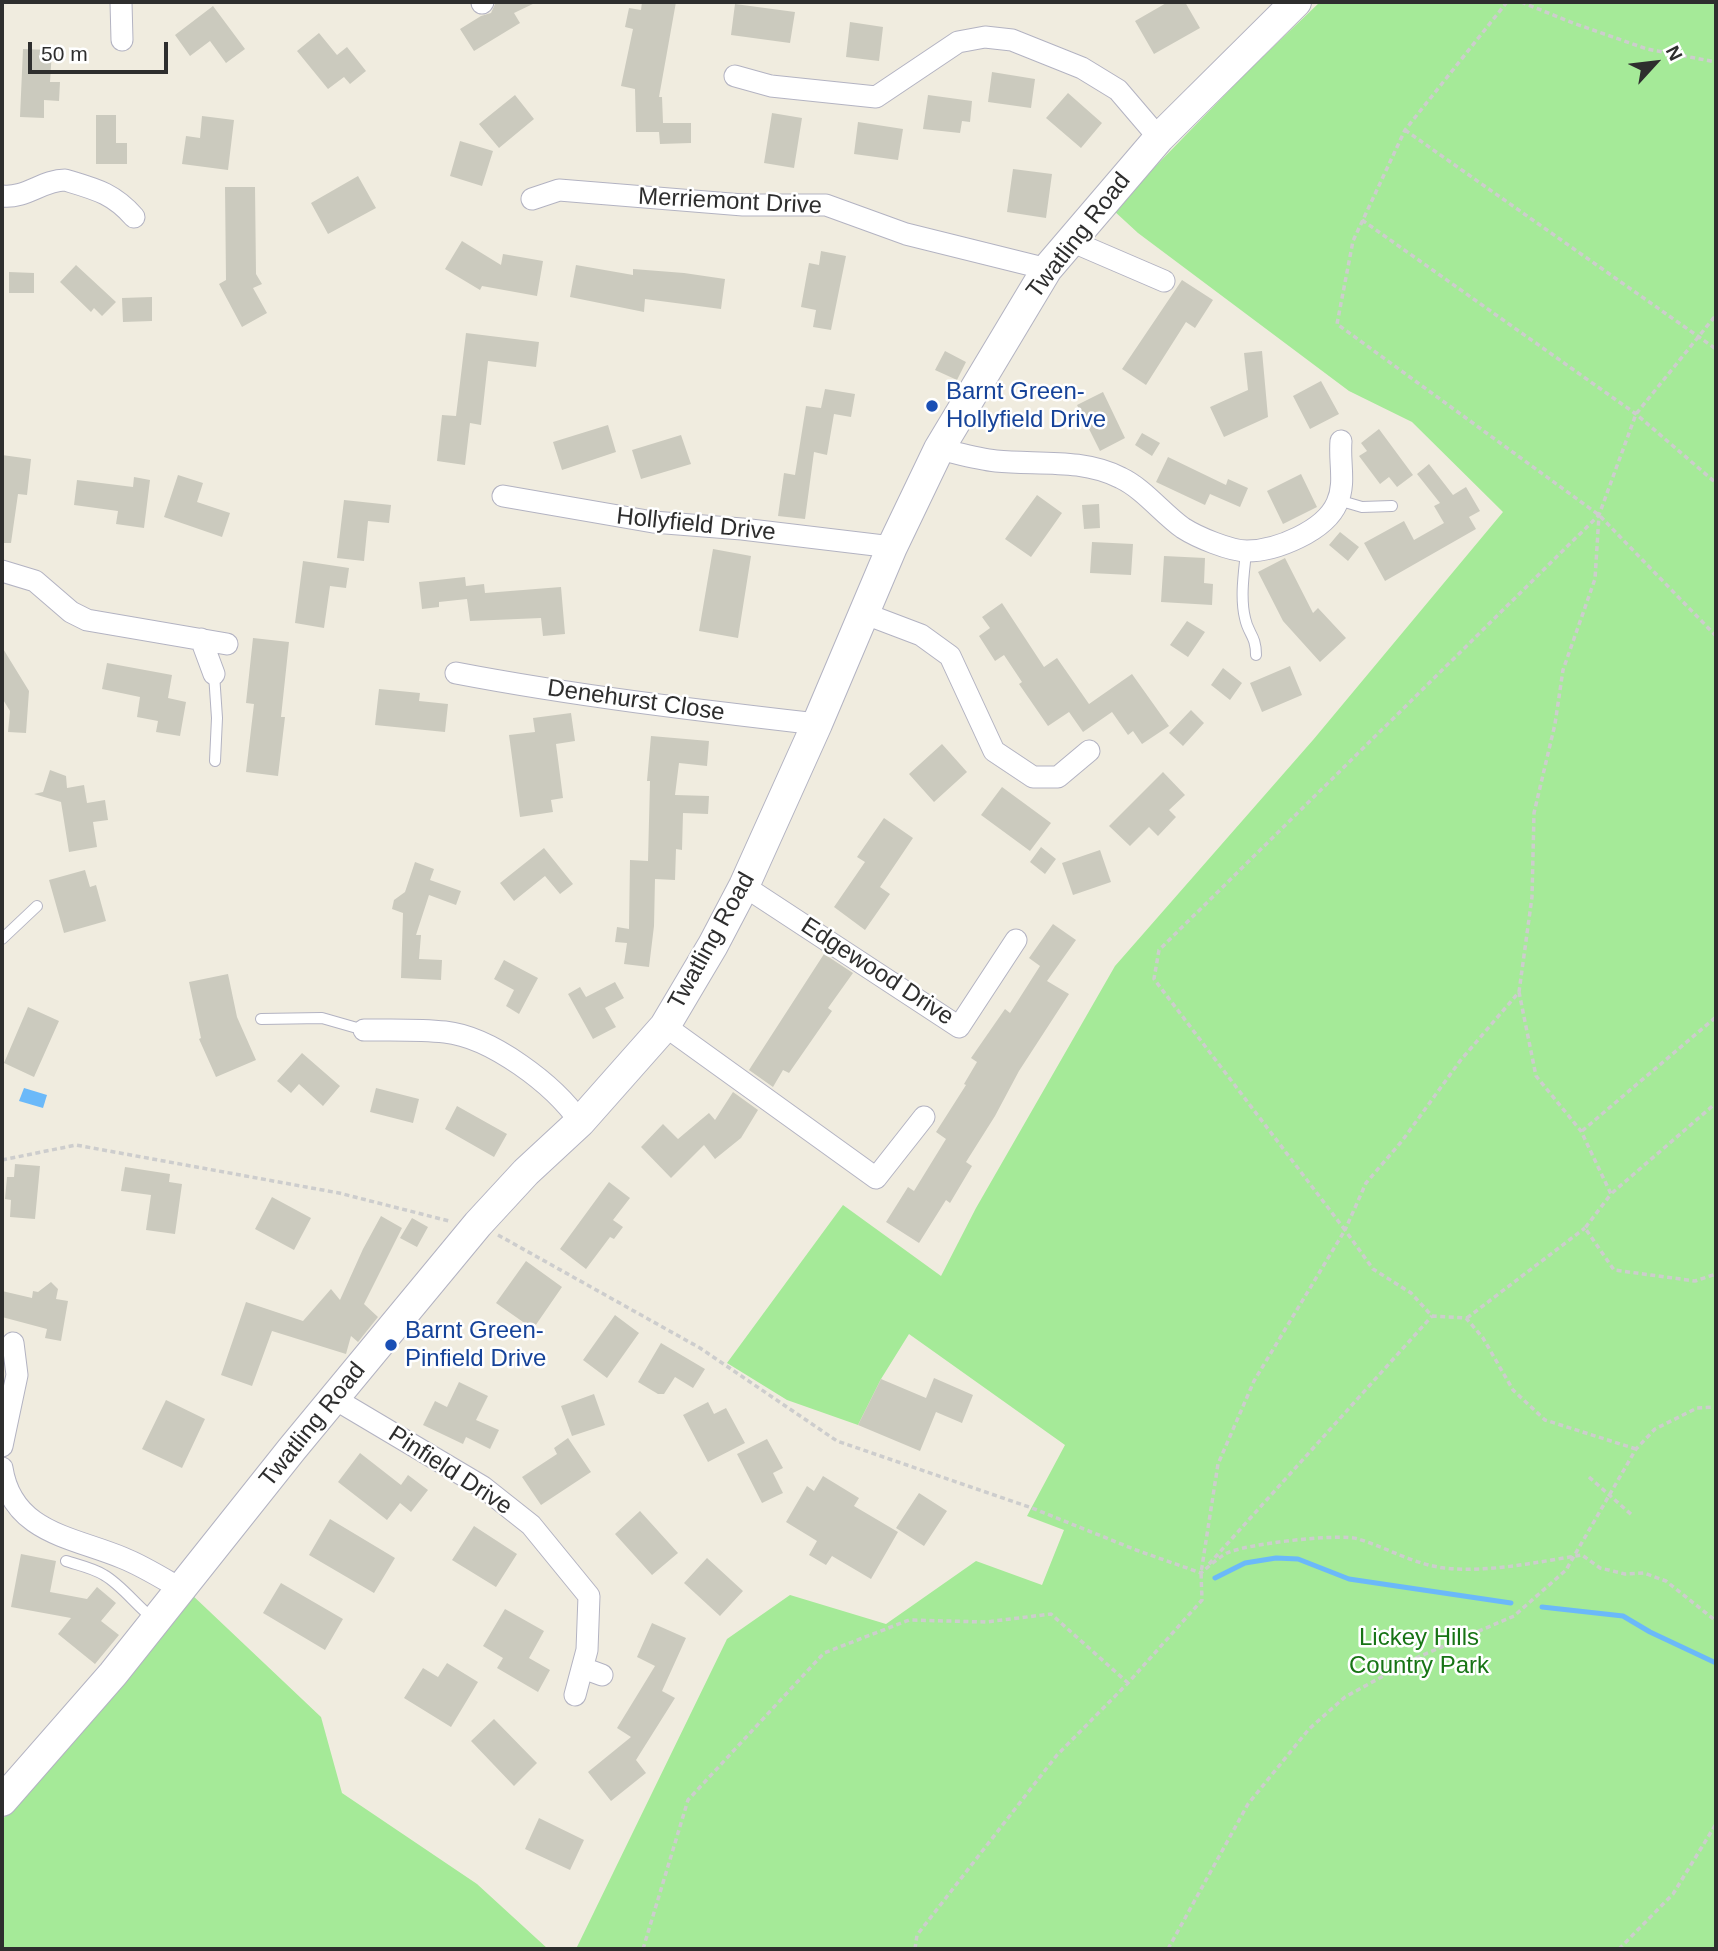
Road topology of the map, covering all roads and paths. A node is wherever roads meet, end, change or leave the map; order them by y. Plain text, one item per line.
1 (121, 2) edge
2 (1296, 2) edge
3 (1507, 2) edge
4 (1521, 2) edge
5 (122, 40) dead end
6 (1716, 62) edge
7 (735, 76) dead end
8 (1405, 130) junction
9 (1159, 138) junction
10 (2, 196) edge
11 (532, 199) dead end
12 (134, 217) dead end
13 (1362, 219) junction
14 (1071, 241) junction
15 (1046, 269) junction
16 (1164, 281) dead end
17 (1716, 316) edge
18 (1699, 335) junction
19 (1716, 349) edge
20 (1636, 414) junction
21 (1341, 441) dead end
22 (939, 449) junction
23 (1716, 483) edge
24 (503, 496) dead end
25 (1338, 500) junction
26 (1392, 506) dead end
27 (1599, 515) junction
28 (891, 547) junction
29 (1246, 552) junction
30 (2, 572) edge
31 (863, 613) junction
32 (1716, 636) edge
33 (201, 639) junction
34 (227, 643) dead end
35 (1256, 655) dead end
36 (456, 673) dead end
37 (214, 674) joint
38 (817, 724) junction
39 (1089, 751) dead end
40 (215, 761) dead end
41 (744, 886) junction
42 (37, 906) dead end
43 (2, 939) edge
44 (1016, 940) dead end
45 (1519, 992) junction
46 (1716, 1017) edge
47 (261, 1019) dead end
48 (665, 1026) junction
49 (365, 1030) joint
50 (1716, 1103) edge
51 (924, 1117) dead end
52 (580, 1122) junction
53 (1581, 1131) junction
54 (2, 1160) edge
55 (1611, 1194) junction
56 (477, 1226) junction
57 (1585, 1228) junction
58 (1345, 1230) junction
59 (1716, 1275) edge
60 (1432, 1316) junction
61 (1466, 1318) junction
62 (13, 1343) dead end
63 (335, 1399) junction
64 (1716, 1407) edge
65 (2, 1446) edge
66 (1636, 1450) junction
67 (2, 1468) edge
68 (1589, 1478) dead end
69 (1607, 1496) junction
70 (1633, 1516) dead end
71 (1574, 1556) junction
72 (66, 1561) dead end
73 (1201, 1573) junction
74 (181, 1588) junction
75 (155, 1621) junction
76 (1716, 1621) edge
77 (1128, 1683) junction
78 (575, 1695) dead end
79 (2, 1801) edge
80 (1716, 1824) edge
81 (643, 1949) edge
82 (915, 1949) edge
83 (1168, 1949) edge
84 (1619, 1949) edge

1 - 5 street
2 - 9 street, Twatling Road
3 - 8 path
4 - 6 path
7 - 9 street
8 - 13 path
8 - 18 path
9 - 14 street, Twatling Road
10 - 12 street
11 - 15 street, Merriemont Drive
13 - 20 path
13 - 27 path
14 - 15 street, Twatling Road
14 - 16 street
15 - 22 street, Twatling Road
17 - 18 path
18 - 19 path
18 - 20 path
20 - 23 path
20 - 27 path
21 - 25 street
22 - 28 street, Twatling Road
22 - 29 street
24 - 28 street, Hollyfield Drive
25 - 26 lane
25 - 29 street
27 - 32 path
27 - 45 path
27 - 58 path
28 - 31 street, Twatling Road
29 - 35 lane
30 - 33 street
31 - 38 street, Twatling Road
31 - 39 street
33 - 34 street
33 - 37 street
36 - 38 street, Denehurst Close
37 - 40 lane
38 - 41 street, Twatling Road
41 - 44 street, Edgewood Drive
41 - 48 street, Twatling Road
42 - 43 lane
45 - 53 path
45 - 58 path
46 - 53 path
47 - 49 lane
48 - 51 street
48 - 52 street, Twatling Road
49 - 52 street
50 - 55 path
52 - 56 street, Twatling Road
53 - 55 path
54 - 56 path
55 - 57 path
56 - 63 street, Twatling Road
56 - 73 path
57 - 59 path
57 - 61 path
58 - 60 path
58 - 73 path
60 - 61 path
60 - 73 path
61 - 66 path
62 - 65 street
63 - 74 street, Twatling Road
63 - 78 street, Pinfield Drive
64 - 66 path
66 - 69 path
67 - 74 street
68 - 69 path
69 - 70 path
69 - 71 path
71 - 73 path
71 - 76 path
71 - 83 path
72 - 75 lane
73 - 77 path
74 - 75 street, Twatling Road
75 - 79 street, Twatling Road
77 - 81 path
77 - 82 path
80 - 84 path

